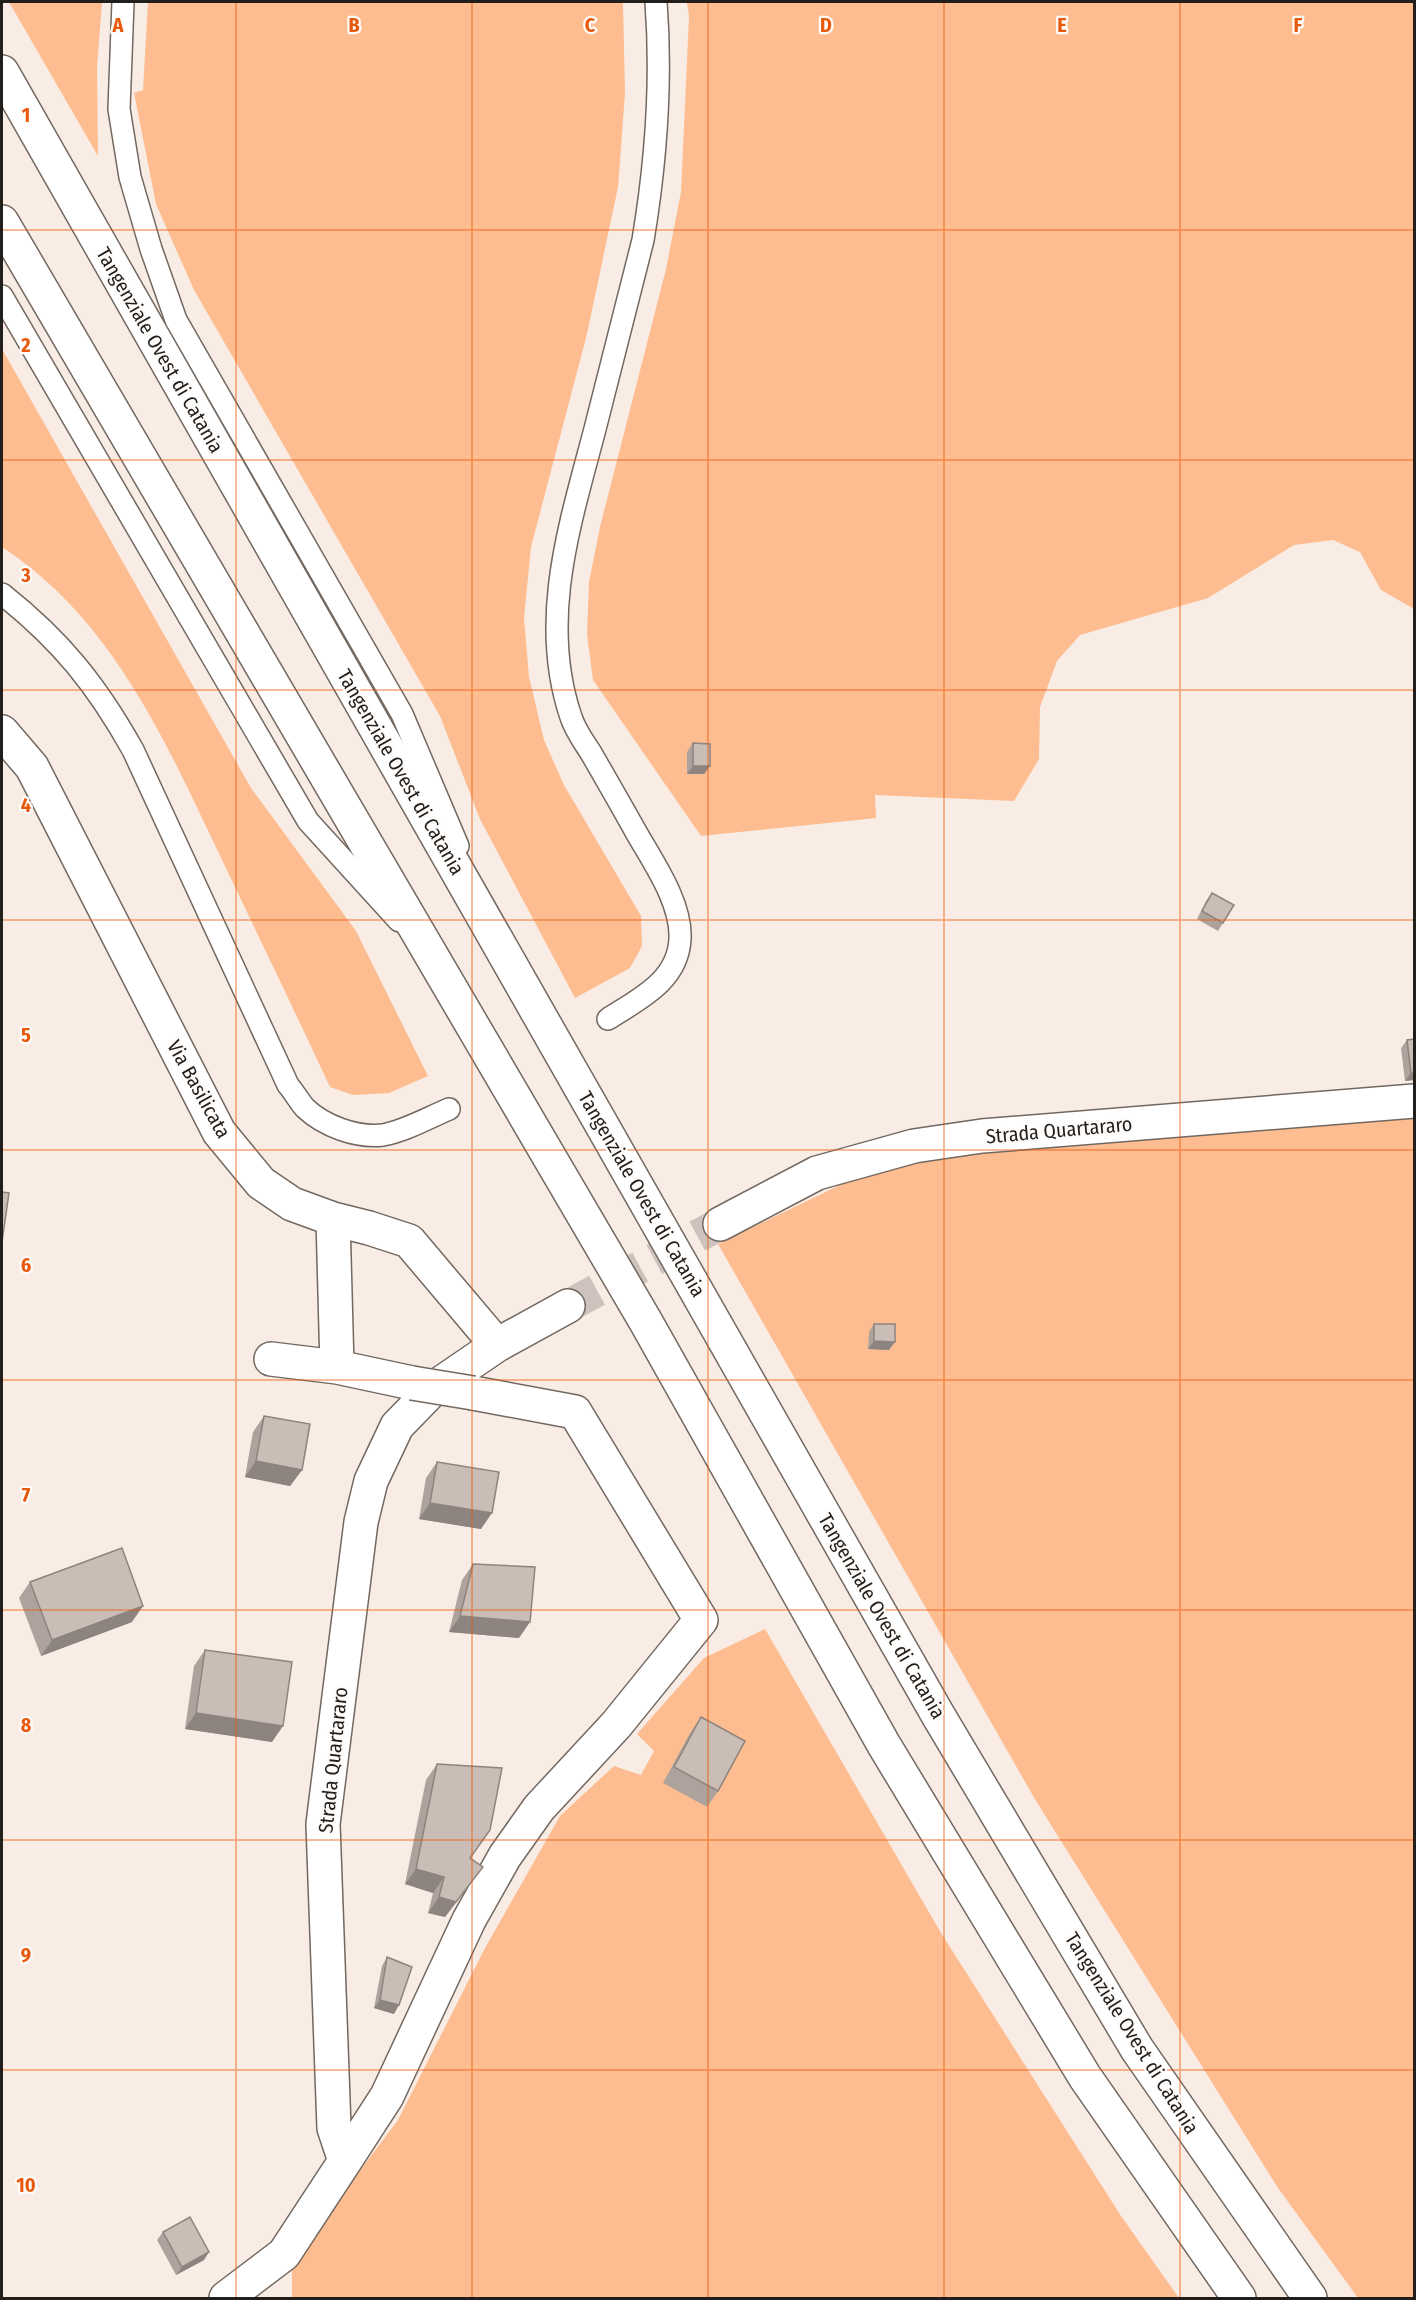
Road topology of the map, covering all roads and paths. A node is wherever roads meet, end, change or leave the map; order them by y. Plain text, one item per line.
1 (123, 2) edge
2 (656, 2) edge
3 (2, 72) edge
4 (2, 222) edge
5 (2, 296) edge
6 (2, 594) edge
7 (2, 732) edge
8 (500, 946) junction
9 (434, 960) junction
10 (608, 1019) dead end
11 (1414, 1101) edge
12 (448, 1110) dead end
13 (333, 1219) junction
14 (720, 1224) tunnel mouth
15 (568, 1306) tunnel mouth
16 (497, 1345) junction
17 (271, 1359) dead end
18 (338, 1367) junction
19 (345, 2161) junction
20 (226, 2298) edge
21 (1239, 2298) edge
22 (1310, 2298) edge

1 - 8 lane
2 - 10 lane
3 - 8 main road, Tangenziale Ovest di Catania
4 - 9 main road
5 - 9 lane
6 - 12 lane
7 - 13 main road, Via Basilicata
8 - 22 main road, Tangenziale Ovest di Catania
9 - 21 main road
11 - 14 main road, Strada Quartararo
13 - 16 main road, Via Basilicata
13 - 18 main road
15 - 16 main road, Strada Quartararo
16 - 19 main road, Strada Quartararo
17 - 18 main road
18 - 19 main road, bridge
19 - 20 main road

